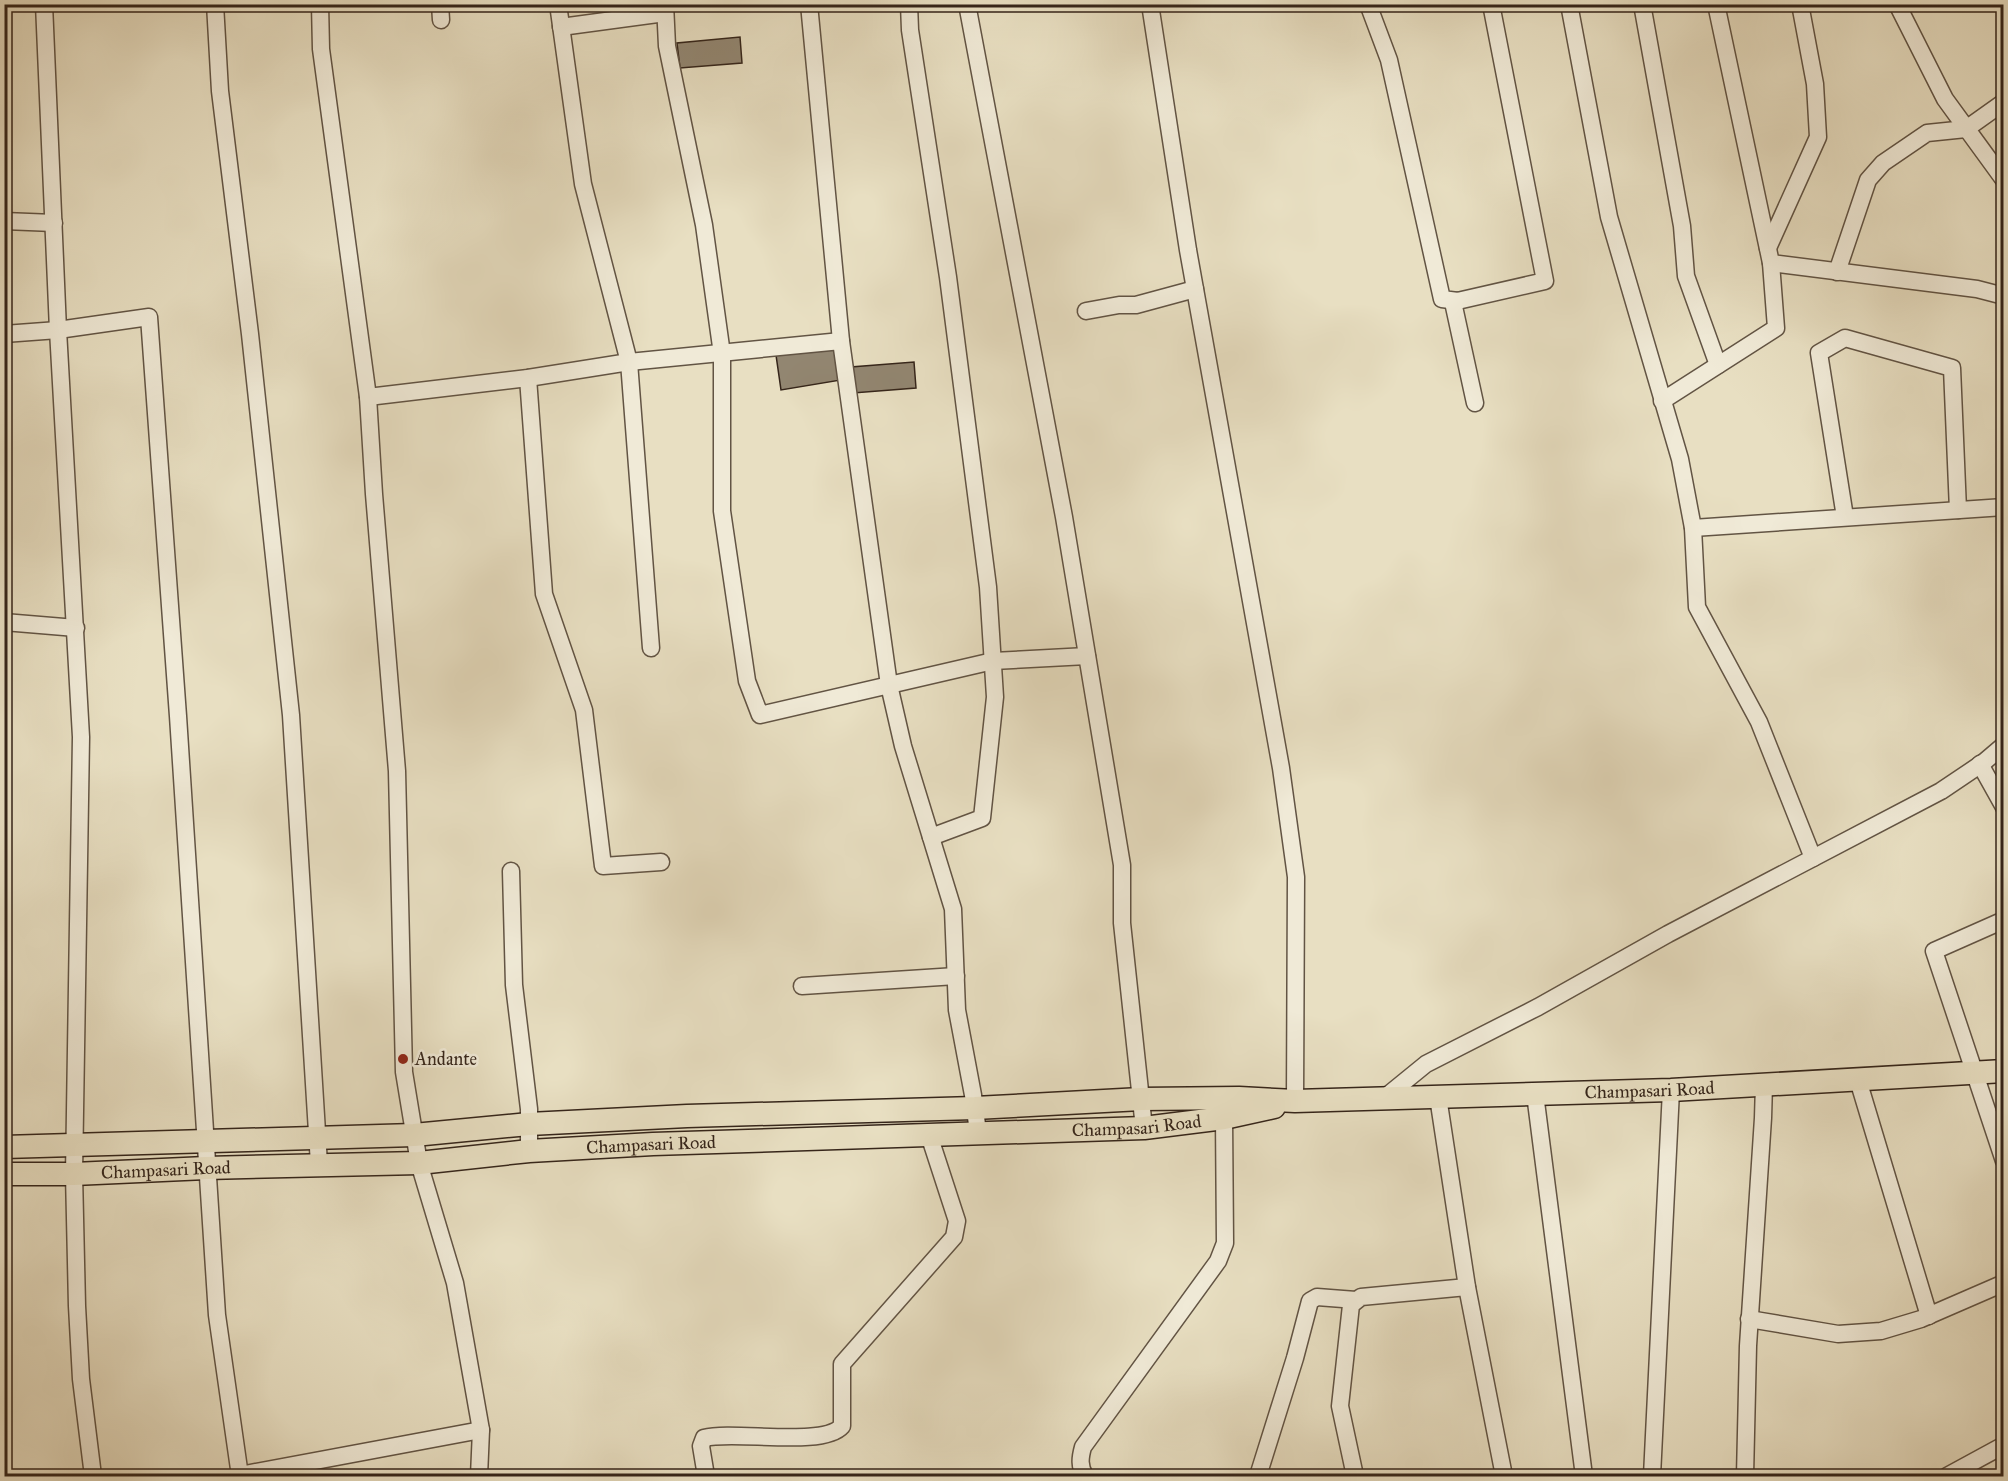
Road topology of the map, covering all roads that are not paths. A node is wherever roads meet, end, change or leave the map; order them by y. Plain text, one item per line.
1 (44, 4) edge
2 (215, 4) edge
3 (320, 4) edge
4 (558, 4) edge
5 (809, 4) edge
6 (909, 4) edge
7 (967, 4) edge
8 (1150, 4) edge
9 (1368, 4) edge
10 (1491, 4) edge
11 (1569, 4) edge
12 (1642, 4) edge
13 (1716, 4) edge
14 (1800, 4) edge
15 (1897, 4) edge
16 (665, 9) edge
17 (561, 27) junction
18 (2004, 102) edge
19 (1966, 129) junction
20 (2004, 180) edge
21 (4, 221) edge
22 (53, 223) junction
23 (1770, 256) junction
24 (1837, 272) junction
25 (1195, 289) junction
26 (2004, 296) edge
27 (1458, 301) junction
28 (1086, 311) dead end
29 (58, 330) junction
30 (4, 334) edge
31 (841, 341) junction
32 (722, 354) junction
33 (629, 362) junction
34 (1718, 365) junction
35 (528, 378) junction
36 (368, 397) junction
37 (1662, 401) junction
38 (1475, 403) dead end
39 (2004, 507) edge
40 (1958, 510) junction
41 (1845, 518) junction
42 (1693, 528) junction
43 (4, 622) edge
44 (76, 628) junction
45 (651, 648) dead end
46 (1087, 656) junction
47 (993, 661) junction
48 (889, 685) junction
49 (2004, 745) edge
50 (1980, 764) junction
51 (2004, 807) edge
52 (931, 837) junction
53 (1813, 858) junction
54 (661, 862) dead end
55 (512, 871) dead end
56 (2004, 920) edge
57 (956, 976) junction
58 (802, 986) dead end
59 (2004, 1071) edge
60 (1973, 1072) junction
61 (1858, 1080) junction
62 (1764, 1084) junction
63 (1671, 1090) junction
64 (1535, 1094) junction
65 (1438, 1097) junction
66 (1141, 1099) junction
67 (1383, 1099) junction
68 (1295, 1101) junction
69 (975, 1108) junction
70 (1224, 1118) junction
71 (529, 1124) junction
72 (1144, 1128) junction
73 (978, 1132) junction
74 (414, 1135) junction
75 (929, 1135) junction
76 (317, 1138) junction
77 (204, 1142) junction
78 (75, 1146) junction
79 (4, 1147) edge
80 (529, 1151) junction
81 (2004, 1161) edge
82 (418, 1163) junction
83 (319, 1164) junction
84 (206, 1168) junction
85 (4, 1174) edge
86 (75, 1174) junction
87 (2004, 1283) edge
88 (1467, 1287) junction
89 (1356, 1300) junction
90 (1929, 1316) junction
91 (1749, 1318) junction
92 (481, 1430) junction
93 (2004, 1445) edge
94 (93, 1476) edge
95 (240, 1476) edge
96 (479, 1476) edge
97 (706, 1476) edge
98 (1085, 1476) edge
99 (1257, 1476) edge
100 (1355, 1476) edge
101 (1504, 1476) edge
102 (1584, 1476) edge
103 (1652, 1476) edge
104 (1745, 1476) edge
105 (1947, 1476) edge

1 - 22 street
2 - 76 street
3 - 36 street
4 - 17 street
5 - 31 street
6 - 47 street
7 - 46 street
8 - 25 street
9 - 27 street
10 - 27 street
11 - 37 street
12 - 34 street
13 - 23 street
14 - 23 street
15 - 19 street
16 - 17 street
16 - 32 street
17 - 33 street
18 - 19 street
19 - 20 street
19 - 24 street
21 - 22 street
22 - 29 street
23 - 24 street
23 - 34 street
24 - 26 street
25 - 28 street
25 - 68 street
27 - 38 street
29 - 30 street
29 - 44 street
29 - 77 street
31 - 32 street
31 - 48 street
32 - 33 street
32 - 48 street
33 - 35 street
33 - 45 street
34 - 37 street
35 - 36 street
35 - 54 street
36 - 74 street
37 - 42 street
39 - 40 street
40 - 41 street
40 - 41 street
41 - 42 street
42 - 53 street
43 - 44 street
44 - 78 street
46 - 47 street
46 - 66 street
47 - 48 street
47 - 52 street
48 - 52 street
49 - 50 street
50 - 51 street
50 - 53 street
52 - 57 street
53 - 67 street
55 - 71 street
56 - 60 street
57 - 58 street
57 - 69 street
59 - 60 main road, Champasari Road
60 - 61 main road, Champasari Road
60 - 81 street
61 - 62 main road, Champasari Road
61 - 90 street
62 - 63 main road, Champasari Road
62 - 91 street
63 - 64 main road, Champasari Road
63 - 103 street
64 - 65 main road, Champasari Road
64 - 102 street
65 - 67 main road, Champasari Road
65 - 88 street
66 - 68 main road, Champasari Road
66 - 69 main road, Champasari Road
66 - 72 street
67 - 68 main road, Champasari Road
68 - 70 main road, Champasari Road
69 - 71 main road, Champasari Road
69 - 73 street
70 - 72 main road, Champasari Road
70 - 98 street
71 - 74 main road, Champasari Road
71 - 80 street
72 - 73 main road, Champasari Road
73 - 75 main road, Champasari Road
74 - 76 main road, Champasari Road
74 - 82 street
75 - 80 main road, Champasari Road
75 - 97 street
76 - 77 main road, Champasari Road
76 - 83 street
77 - 78 main road, Champasari Road
77 - 84 street
78 - 79 main road, Champasari Road
78 - 86 street
80 - 82 main road, Champasari Road
82 - 83 main road, Champasari Road
82 - 92 street
83 - 84 main road, Champasari Road
84 - 86 main road, Champasari Road
84 - 95 street
85 - 86 main road, Champasari Road
86 - 94 street
87 - 90 street
88 - 89 street
88 - 101 street
89 - 99 street
89 - 100 street
90 - 91 street
91 - 104 street
92 - 95 street
92 - 96 street
93 - 105 street

